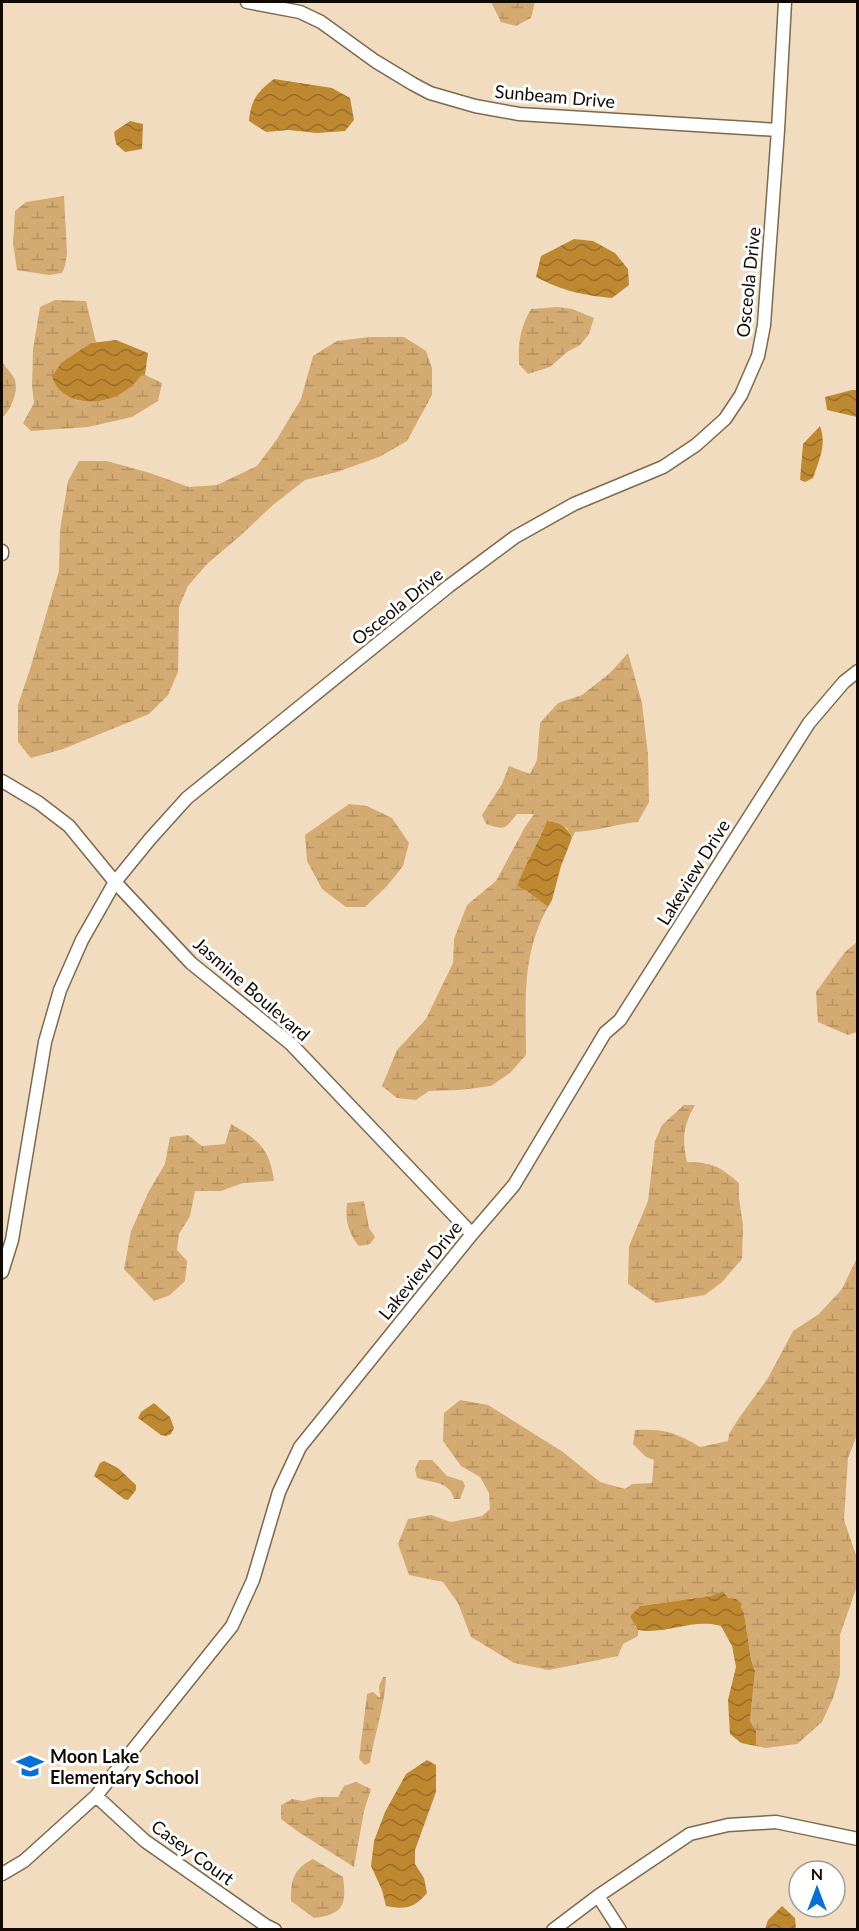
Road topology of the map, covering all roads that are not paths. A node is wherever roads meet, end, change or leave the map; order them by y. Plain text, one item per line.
1 (247, 2) edge
2 (785, 2) edge
3 (778, 130) junction
4 (858, 671) edge
5 (2, 781) edge
6 (115, 882) junction
7 (472, 1234) junction
8 (2, 1272) edge
9 (96, 1796) junction
10 (858, 1839) edge
11 (2, 1874) edge
12 (598, 1896) junction
13 (275, 1929) edge
14 (553, 1929) edge
15 (620, 1929) edge

1 - 3 street, Sunbeam Drive
2 - 3 street, Osceola Drive
3 - 6 street, Osceola Drive
4 - 7 street, Lakeview Drive
5 - 6 street, Jasmine Boulevard
6 - 7 street, Jasmine Boulevard
6 - 8 street, Osceola Drive
7 - 9 street, Lakeview Drive
9 - 11 street, Lakeview Drive
9 - 13 street, Casey Court
10 - 12 street
12 - 14 street
12 - 15 street

